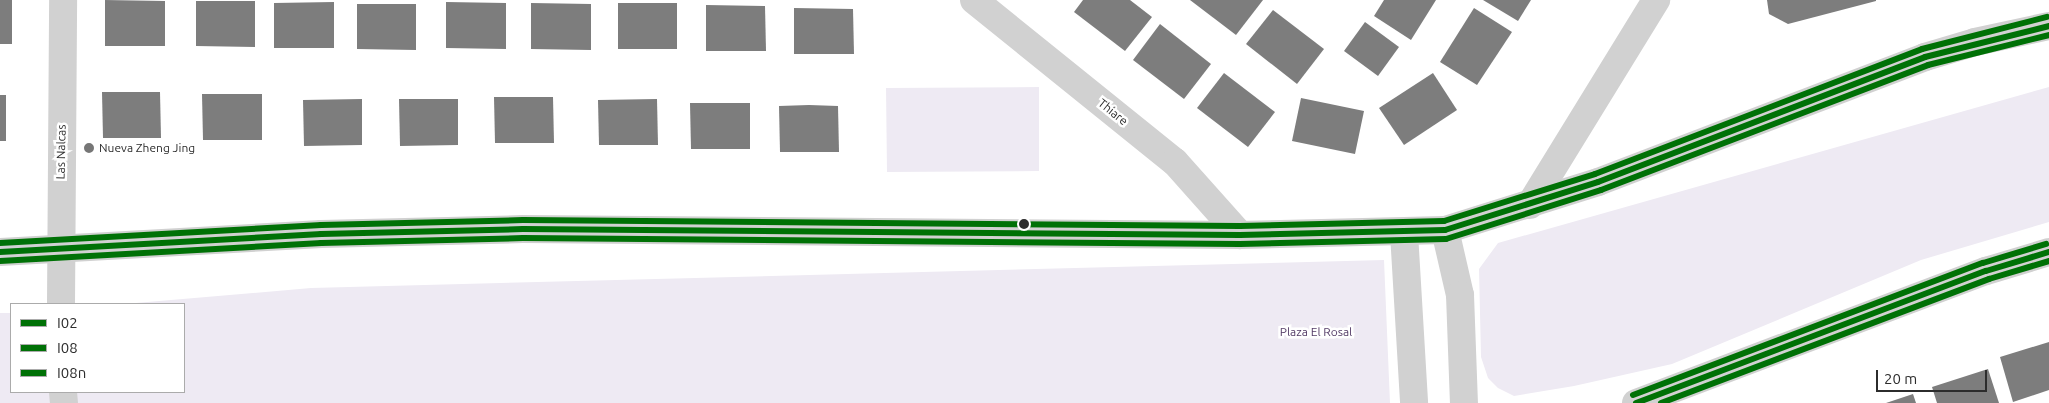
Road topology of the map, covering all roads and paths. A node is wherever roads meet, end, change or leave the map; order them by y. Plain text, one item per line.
1 (63, 0) edge
2 (974, 0) edge
3 (1656, 0) edge
4 (2049, 26) edge
5 (1530, 205) junction
6 (1445, 230) junction
7 (1404, 233) junction
8 (1240, 235) junction
9 (60, 249) junction
10 (0, 252) edge
11 (2049, 252) edge
12 (61, 303) edge
13 (1414, 403) edge
14 (1464, 403) edge
15 (1636, 403) edge

1 - 9 street, Las Nalcas
2 - 8 street, Thiare
3 - 5 street
4 - 5 street
5 - 6 street
6 - 7 street
6 - 14 street
7 - 8 street
7 - 13 street
8 - 9 street
9 - 10 street
9 - 12 street, Las Nalcas
11 - 15 street

